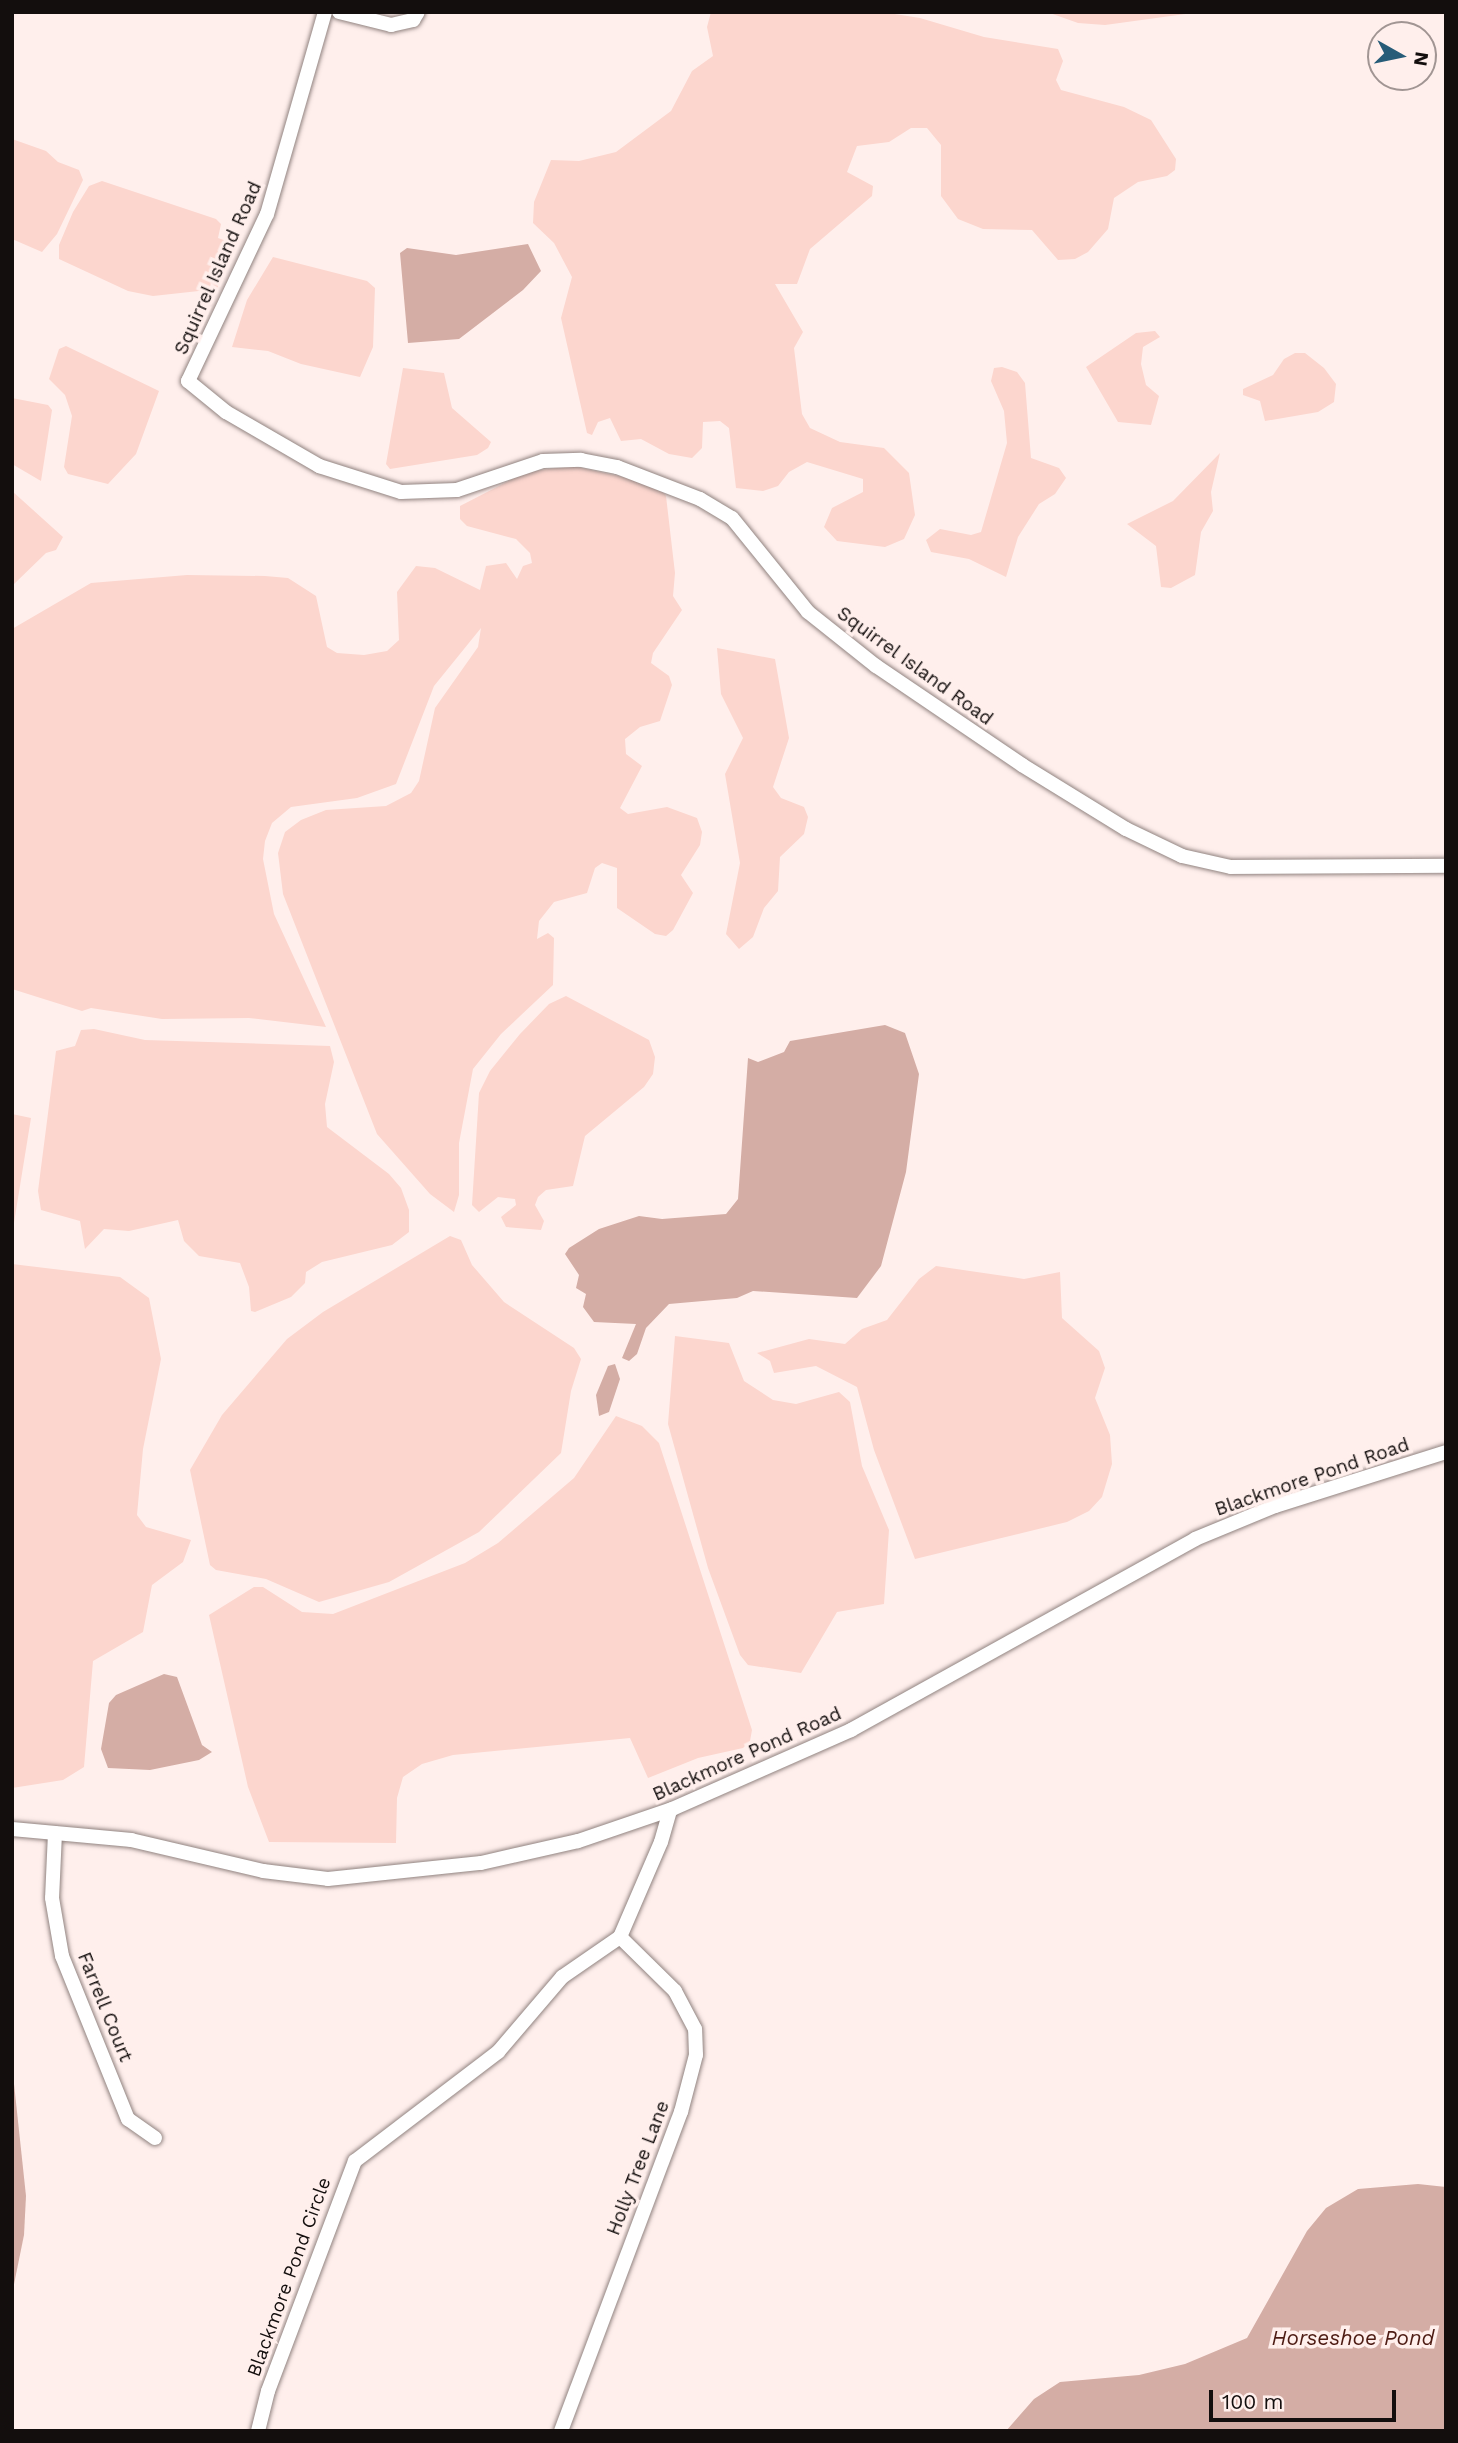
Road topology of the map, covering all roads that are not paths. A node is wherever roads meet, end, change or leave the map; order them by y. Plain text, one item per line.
1 (325, 12) edge
2 (340, 12) edge
3 (418, 12) edge
4 (1446, 866) edge
5 (1446, 1452) edge
6 (670, 1810) junction
7 (12, 1829) edge
8 (55, 1833) junction
9 (620, 1937) junction
10 (155, 2138) dead end
11 (258, 2431) edge
12 (561, 2431) edge

1 - 4 street, Squirrel Island Road
2 - 3 street
5 - 6 street, Blackmore Pond Road
6 - 8 street, Blackmore Pond Road
6 - 9 street
7 - 8 street, Blackmore Pond Road
8 - 10 street, Farrell Court
9 - 11 street, Blackmore Pond Circle
9 - 12 street, Holly Tree Lane

